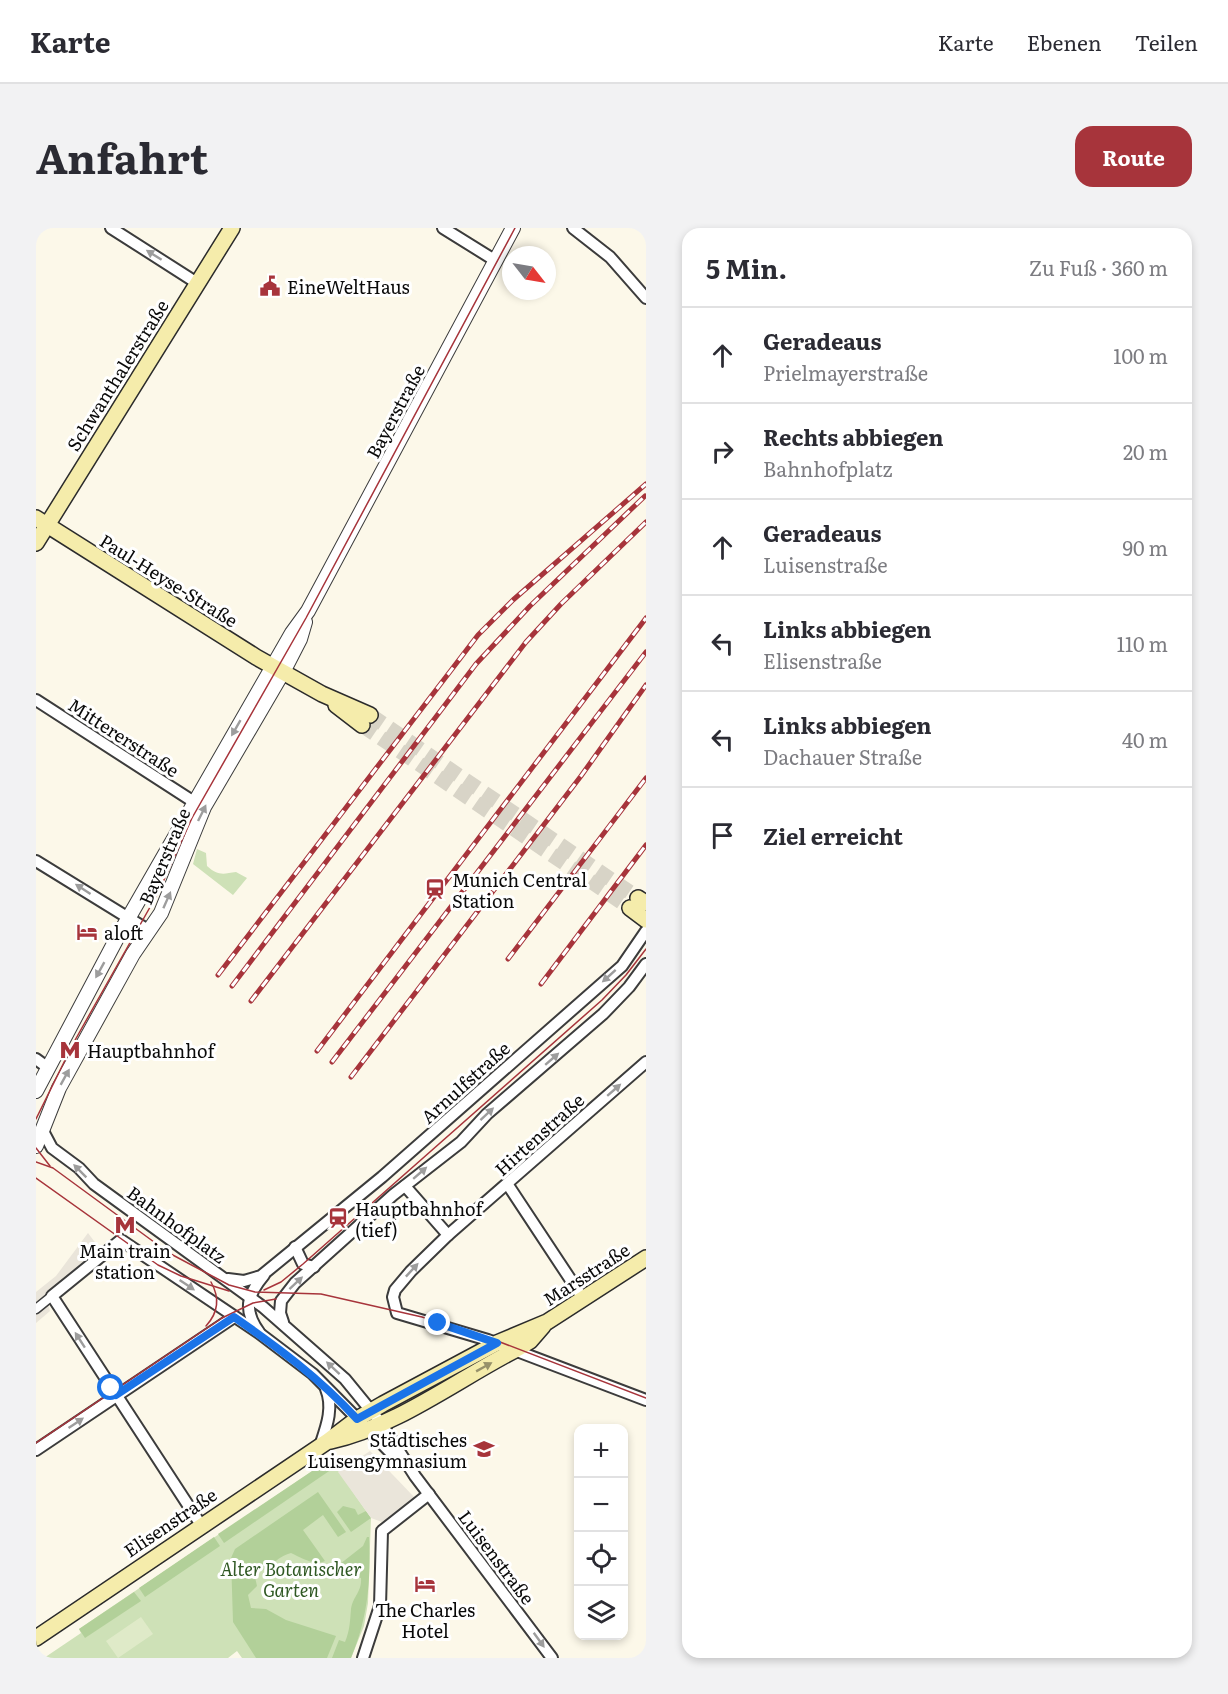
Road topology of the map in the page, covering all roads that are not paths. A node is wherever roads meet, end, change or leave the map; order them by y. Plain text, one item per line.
1 (111, 228) edge
2 (232, 228) edge
3 (443, 228) edge
4 (513, 228) edge
5 (573, 228) edge
6 (496, 261) junction
7 (197, 283) junction
8 (646, 298) edge
9 (42, 522) edge
10 (36, 543) edge
11 (277, 669) junction
12 (36, 700) edge
13 (366, 720) tunnel mouth
14 (194, 802) junction
15 (36, 861) edge
16 (638, 903) tunnel mouth
17 (129, 919) junction
18 (646, 920) edge
19 (148, 930) junction
20 (646, 931) edge
21 (646, 964) edge
22 (646, 1062) edge
23 (42, 1063) edge
24 (36, 1091) edge
25 (43, 1131) junction
26 (36, 1148) edge
27 (52, 1148) junction
28 (508, 1185) junction
29 (405, 1186) junction
30 (448, 1235) junction
31 (295, 1247) junction
32 (646, 1258) edge
33 (314, 1267) junction
34 (267, 1271) junction
35 (225, 1278) junction
36 (52, 1296) junction
37 (249, 1296) junction
38 (582, 1298) junction
39 (36, 1309) edge
40 (234, 1317) junction
41 (547, 1322) junction
42 (285, 1325) junction
43 (260, 1333) junction
44 (295, 1333) junction
45 (497, 1343) junction
46 (308, 1345) junction
47 (281, 1349) junction
48 (515, 1350) junction
49 (296, 1360) junction
50 (323, 1384) junction
51 (116, 1395) junction
52 (646, 1400) edge
53 (371, 1411) junction
54 (381, 1423) junction
55 (362, 1424) junction
56 (324, 1444) junction
57 (36, 1450) edge
58 (415, 1476) junction
59 (429, 1494) junction
60 (201, 1525) junction
61 (36, 1638) edge
62 (363, 1658) edge
63 (552, 1658) edge

7 -> 1 street
2 - 7 main road, Schwanthalerstraße
3 - 6 street
4 - 6 street, Bayerstraße
5 - 8 street
6 - 11 street, Bayerstraße
7 - 9 main road, Schwanthalerstraße
9 - 10 main road, Schwanthalerstraße
9 - 11 main road, Paul-Heyse-Straße
11 - 13 main road, Paul-Heyse-Straße
11 -> 14 street, Bayerstraße
19 -> 11 street, Bayerstraße
12 - 14 street, Mittererstraße
14 - 17 street, Bayerstraße
17 -> 15 street
16 - 18 main road
17 - 19 street
17 -> 23 street, Bayerstraße
25 -> 19 street, Bayerstraße
20 -> 31 street, Arnulfstraße
29 -> 21 street
28 -> 22 street, Hirtenstraße
23 - 24 street, Bayerstraße
25 - 26 street, Bayerstraße
25 - 27 street, Bahnhofplatz
26 - 27 street
35 -> 27 street, Bahnhofplatz
28 - 30 street, Hirtenstraße
28 - 38 street
29 - 30 street
29 - 33 street
45 -> 30 street, Hirtenstraße
31 - 33 street
31 - 34 street, Arnulfstraße
32 - 38 main road, Marsstraße
42 -> 33 street
34 - 35 street, Arnulfstraße
34 - 37 street, Arnulfstraße
35 - 37 street, Bahnhofplatz
36 - 39 street
36 -> 40 street
51 -> 36 street
37 - 42 street, Bahnhofplatz
37 - 43 street
38 - 41 main road, Marsstraße
40 - 43 street
40 - 51 street
41 - 45 main road, Marsstraße
41 - 48 main road, Marsstraße
42 - 44 street, Luisenstraße
43 - 47 street, Luisenstraße
44 - 46 street, Luisenstraße
44 - 47 street
45 - 48 street
45 - 53 main road, Elisenstraße
46 - 49 street
53 -> 46 street, Luisenstraße
47 - 49 street, Luisenstraße
48 - 52 street
54 -> 48 main road, Elisenstraße
49 - 50 street, Luisenstraße
50 - 55 street, Luisenstraße
50 - 56 street
57 -> 51 street
51 - 60 street
53 - 54 street, Luisenstraße
53 - 55 main road, Elisenstraße
54 - 55 main road, Elisenstraße
54 - 58 street, Luisenstraße
55 - 56 main road, Elisenstraße
55 - 58 street, Luisenstraße
56 - 60 main road, Elisenstraße
58 - 59 street, Luisenstraße
59 - 62 street
59 -> 63 street, Luisenstraße
60 - 61 main road, Elisenstraße

